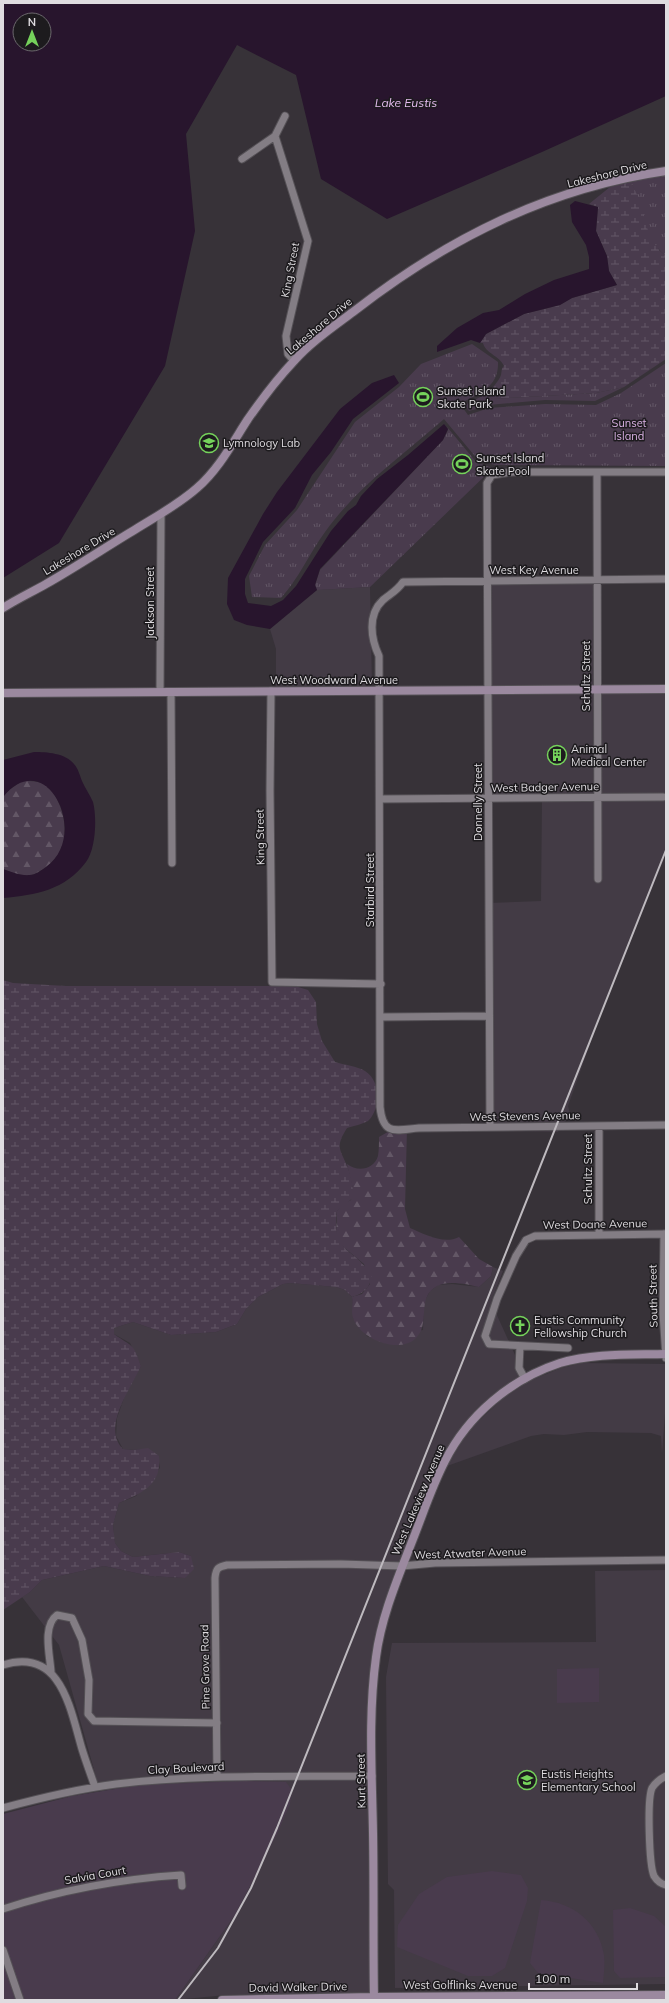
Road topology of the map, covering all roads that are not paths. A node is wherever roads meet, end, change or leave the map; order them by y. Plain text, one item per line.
1 (285, 116) dead end
2 (275, 136) junction
3 (242, 159) dead end
4 (666, 171) edge
5 (294, 361) junction
6 (666, 472) edge
7 (597, 473) junction
8 (161, 514) junction
9 (666, 579) edge
10 (597, 580) junction
11 (488, 581) junction
12 (403, 582) joint
13 (3, 608) edge
14 (597, 689) junction
15 (666, 689) edge
16 (489, 690) junction
17 (271, 691) junction
18 (380, 691) junction
19 (160, 692) junction
20 (171, 692) junction
21 (3, 693) edge
22 (663, 797) dead end
23 (598, 798) junction
24 (380, 799) junction
25 (489, 799) junction
26 (172, 863) dead end
27 (598, 879) dead end
28 (381, 984) junction
29 (490, 1016) junction
30 (381, 1017) junction
31 (666, 1125) edge
32 (385, 1126) joint
33 (599, 1126) junction
34 (490, 1127) junction
35 (665, 1234) edge
36 (599, 1235) junction
37 (520, 1346) junction
38 (568, 1348) dead end
39 (666, 1354) edge
40 (666, 1358) edge
41 (525, 1379) junction
42 (666, 1560) edge
43 (227, 1565) joint
44 (402, 1566) junction
45 (3, 1665) edge
46 (51, 1672) junction
47 (216, 1723) junction
48 (372, 1776) junction
49 (666, 1776) edge
50 (217, 1777) junction
51 (95, 1787) junction
52 (3, 1808) edge
53 (666, 1885) edge
54 (182, 1886) dead end
55 (3, 1909) edge
56 (3, 1950) edge
57 (666, 1995) edge
58 (374, 1998) edge
59 (258, 1999) edge
60 (20, 2000) edge
61 (222, 2000) edge

1 - 2 street
2 - 3 street
2 - 5 street, King Street
4 - 5 street, Lakeshore Drive
5 - 8 street, Lakeshore Drive
6 - 7 street
7 - 10 street, Schultz Street
7 - 11 street, Donnelly Street
8 - 13 street, Lakeshore Drive
8 - 19 street, Jackson Street
9 - 10 street, West Key Avenue
10 - 11 street, West Key Avenue
10 - 14 street, Schultz Street
11 - 12 street, West Key Avenue
11 - 16 street, Donnelly Street
12 - 18 street, Starbird Street
14 - 15 street, West Woodward Avenue
14 - 16 street, West Woodward Avenue
14 - 23 street, Schultz Street
16 - 18 street, West Woodward Avenue
16 - 25 street, Donnelly Street
17 - 18 street, West Woodward Avenue
17 - 20 street, West Woodward Avenue
17 - 28 street, King Street
18 - 24 street, Starbird Street
19 - 20 street, West Woodward Avenue
19 - 21 street, West Woodward Avenue
20 - 26 street
22 - 23 street, West Badger Avenue
23 - 25 street, West Badger Avenue
23 - 27 street, Schultz Street
24 - 25 street, West Badger Avenue
24 - 28 street, Starbird Street
25 - 29 street, Donnelly Street
28 - 30 street, Starbird Street
29 - 30 street
29 - 34 street, Donnelly Street
30 - 32 street, Starbird Street
31 - 33 street, West Stevens Avenue
32 - 34 street, West Stevens Avenue
33 - 34 street, West Stevens Avenue
33 - 36 street, Schultz Street
35 - 36 street, West Doane Avenue
35 - 39 street, South Street
36 - 37 street, West Doane Avenue
37 - 38 street
37 - 41 street
39 - 40 street, South Street
39 - 41 street, West Lakeview Avenue
41 - 44 street, West Lakeview Avenue
42 - 44 street, West Atwater Avenue
43 - 44 street, West Atwater Avenue
43 - 47 street, Pine Grove Road
44 - 48 street, Kurt Street
45 - 46 street
46 - 47 street
46 - 51 street
47 - 50 street, Pine Grove Road
48 - 50 street, Clay Boulevard
48 - 58 street, Kurt Street
49 - 53 street
50 - 51 street, Clay Boulevard
51 - 52 street, Clay Boulevard
54 - 55 street, Salvia Court
56 - 60 street
57 - 58 street, West Golflinks Avenue
58 - 59 street, David Walker Drive
59 - 61 street, David Walker Drive

